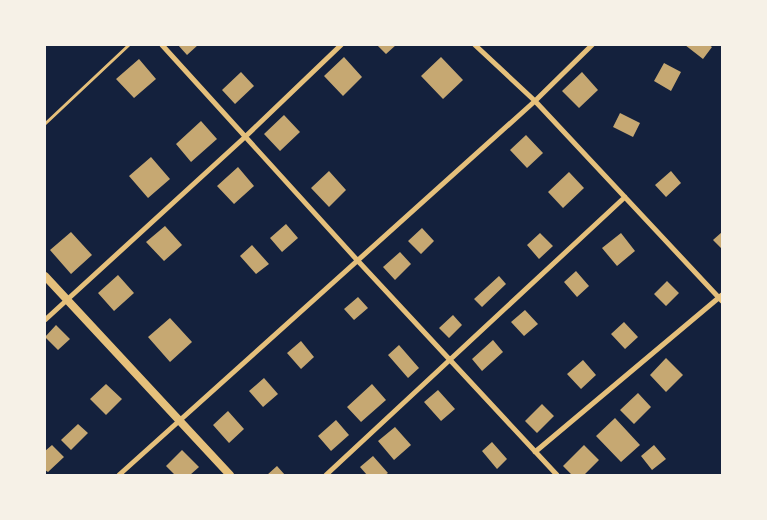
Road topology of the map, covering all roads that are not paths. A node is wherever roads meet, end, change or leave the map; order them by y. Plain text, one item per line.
1 (129, 45) edge
2 (162, 45) edge
3 (341, 45) edge
4 (475, 45) edge
5 (592, 45) edge
6 (535, 101) junction
7 (45, 124) edge
8 (245, 137) junction
9 (625, 197) junction
10 (358, 261) junction
11 (45, 276) edge
12 (721, 298) edge
13 (67, 299) junction
14 (45, 320) edge
15 (449, 360) junction
16 (180, 422) junction
17 (535, 452) junction
18 (119, 475) edge
19 (230, 475) edge
20 (326, 475) edge
21 (557, 475) edge

1 - 7 lane
2 - 8 street
3 - 8 street
4 - 6 street
5 - 6 street
6 - 9 street
6 - 10 street
8 - 10 street
8 - 13 street
9 - 12 street
9 - 15 street
10 - 15 street
10 - 16 street
11 - 13 street
12 - 17 street
13 - 14 street
13 - 16 street
15 - 17 street
15 - 20 street
16 - 18 street
16 - 19 street
17 - 21 street

